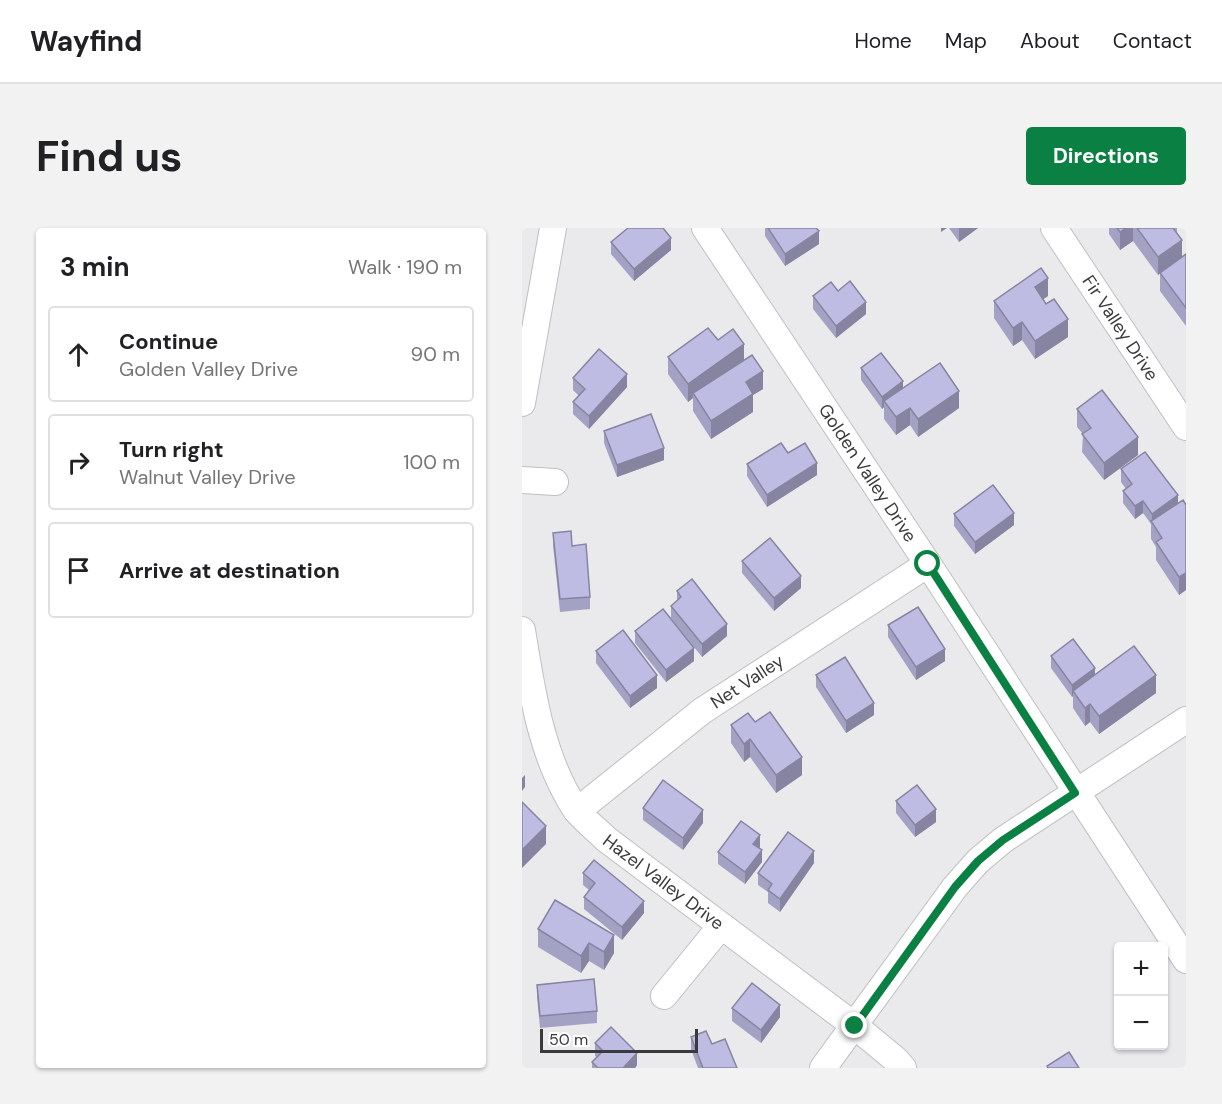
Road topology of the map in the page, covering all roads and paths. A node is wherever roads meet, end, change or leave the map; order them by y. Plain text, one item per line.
1 (553, 228) edge
2 (705, 228) edge
3 (1054, 228) edge
4 (522, 403) edge
5 (1186, 427) edge
6 (522, 480) edge
7 (555, 482) dead end
8 (928, 564) junction
9 (522, 630) edge
10 (1186, 720) edge
11 (1075, 793) junction
12 (577, 811) junction
13 (721, 926) junction
14 (1186, 960) edge
15 (664, 996) dead end
16 (855, 1026) junction
17 (823, 1068) edge
18 (903, 1068) edge

1 - 4 street
2 - 8 street, Golden Valley Drive
3 - 5 street, Fir Valley Drive
6 - 7 street
8 - 11 street, Golden Valley Drive
8 - 12 street, Net Valley
9 - 12 street, Hazel Valley Drive
10 - 11 street
11 - 14 street, Golden Valley Drive
11 - 16 street
12 - 13 street, Hazel Valley Drive
13 - 15 street
13 - 16 street, Hazel Valley Drive
16 - 17 street
16 - 18 street, Hazel Valley Drive

